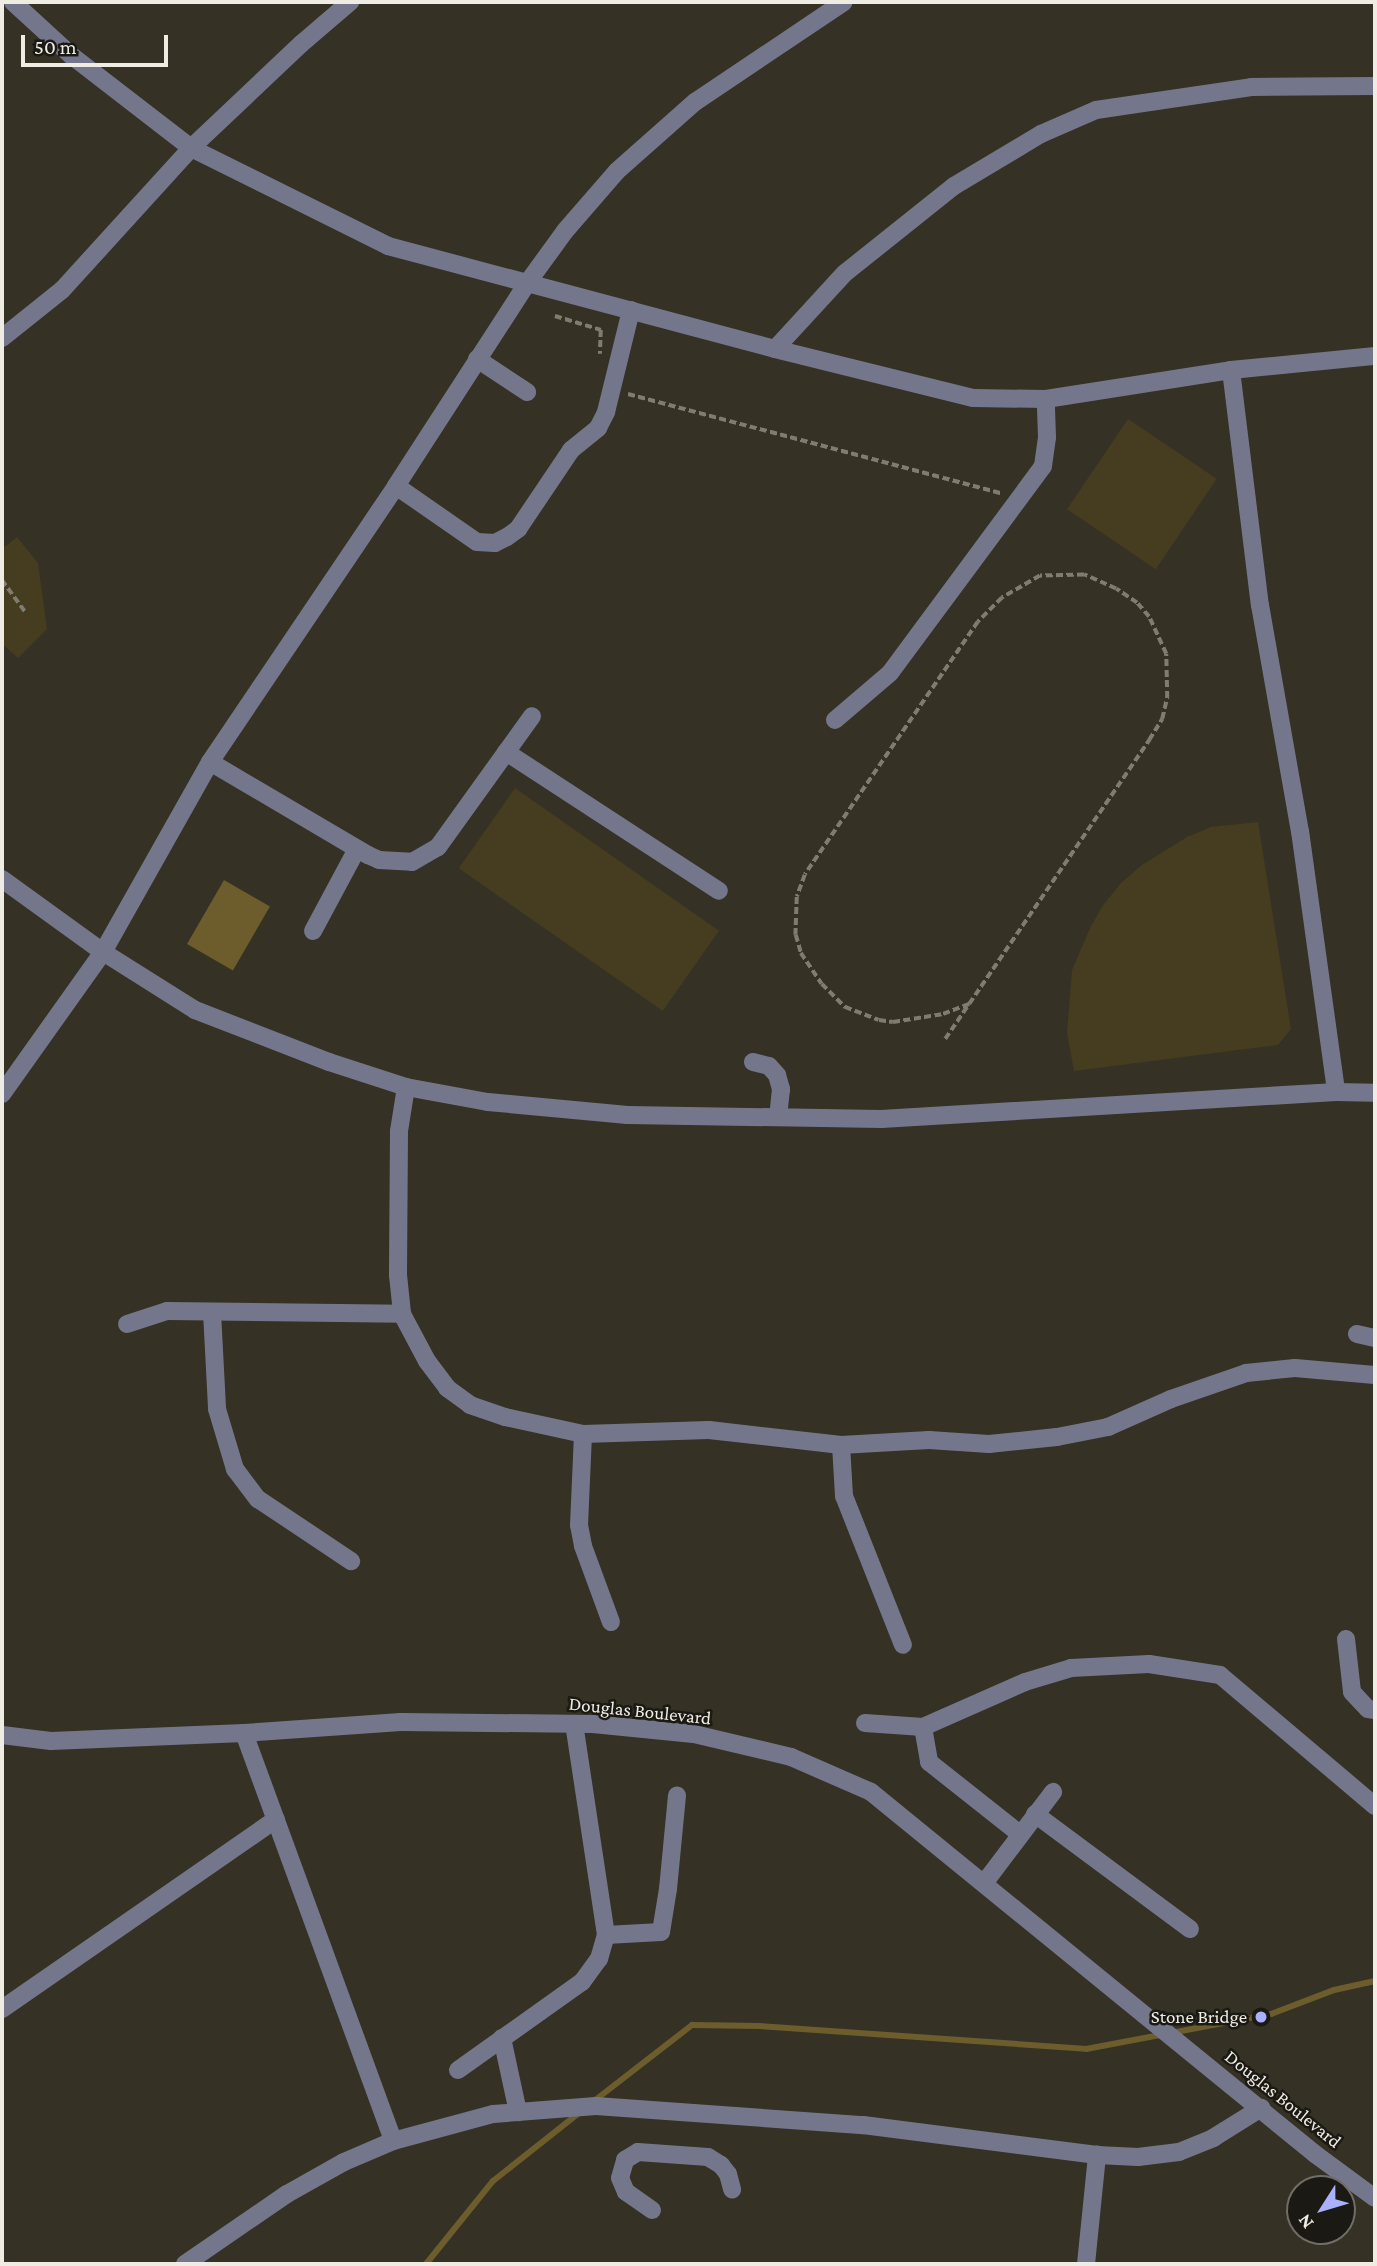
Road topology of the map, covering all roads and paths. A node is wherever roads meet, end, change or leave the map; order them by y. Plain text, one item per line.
1 (13, 2) edge
2 (350, 2) edge
3 (844, 2) edge
4 (1375, 86) edge
5 (191, 148) junction
6 (528, 282) junction
7 (631, 310) junction
8 (555, 316) dead end
9 (2, 338) edge
10 (775, 349) junction
11 (1375, 356) edge
12 (477, 359) junction
13 (599, 364) dead end
14 (1231, 370) junction
15 (527, 392) dead end
16 (624, 393) dead end
17 (1046, 399) junction
18 (396, 486) junction
19 (1018, 498) junction
20 (2, 580) edge
21 (25, 612) dead end
22 (532, 716) dead end
23 (835, 720) dead end
24 (506, 752) junction
25 (210, 762) junction
26 (357, 849) junction
27 (2, 879) edge
28 (719, 891) dead end
29 (313, 931) dead end
30 (103, 952) junction
31 (969, 1004) junction
32 (945, 1039) dead end
33 (753, 1062) dead end
34 (406, 1087) junction
35 (1336, 1092) junction
36 (1375, 1093) edge
37 (2, 1094) edge
38 (778, 1116) junction
39 (212, 1311) junction
40 (402, 1314) junction
41 (127, 1324) dead end
42 (1357, 1334) dead end
43 (1375, 1338) edge
44 (1375, 1376) edge
45 (583, 1434) junction
46 (841, 1445) junction
47 (351, 1561) dead end
48 (611, 1622) dead end
49 (1346, 1639) dead end
50 (903, 1645) dead end
51 (1375, 1710) edge
52 (865, 1723) dead end
53 (574, 1724) junction
54 (923, 1727) junction
55 (244, 1733) junction
56 (2, 1735) edge
57 (1053, 1792) dead end
58 (677, 1795) dead end
59 (1375, 1806) edge
60 (1035, 1815) junction
61 (276, 1819) junction
62 (1020, 1834) junction
63 (985, 1882) junction
64 (1190, 1929) dead end
65 (606, 1936) junction
66 (2, 2009) edge
67 (502, 2038) junction
68 (458, 2070) dead end
69 (1261, 2108) junction
70 (518, 2112) junction
71 (393, 2141) junction
72 (1097, 2155) junction
73 (732, 2189) dead end
74 (1375, 2198) edge
75 (652, 2210) dead end
76 (185, 2264) edge
77 (1086, 2264) edge

1 - 5 street
2 - 5 street
3 - 6 street
4 - 10 street
5 - 6 street
5 - 9 street
6 - 7 street
6 - 12 street
7 - 10 street
7 - 18 street
8 - 13 path
10 - 17 street
11 - 14 street
12 - 15 street
12 - 18 street
14 - 17 street
14 - 35 street
16 - 19 path
17 - 19 street
18 - 25 street
19 - 23 street
20 - 21 path
22 - 24 street
24 - 26 street
24 - 28 street
25 - 26 street
25 - 30 street
26 - 29 street
27 - 30 street
30 - 34 street
30 - 37 street
31 - 31 path
31 - 32 path
33 - 38 street
34 - 38 street
34 - 40 street
35 - 36 street
35 - 38 street
39 - 40 street
39 - 41 street
39 - 47 street
40 - 45 street
42 - 43 street
44 - 46 street
45 - 46 street
45 - 48 street
46 - 50 street
49 - 51 street
52 - 54 street
53 - 55 street, Douglas Boulevard
53 - 63 street, Douglas Boulevard
53 - 65 street
54 - 59 street
54 - 62 street
55 - 56 street, Douglas Boulevard
55 - 61 street
57 - 60 street
58 - 65 street
60 - 62 street
60 - 64 street
61 - 66 street
61 - 71 street
62 - 63 street
63 - 69 street, Douglas Boulevard
65 - 67 street
67 - 68 street
67 - 70 street
69 - 72 street
69 - 74 street, Douglas Boulevard
70 - 71 street
70 - 72 street
71 - 76 street
72 - 77 street
73 - 75 street

